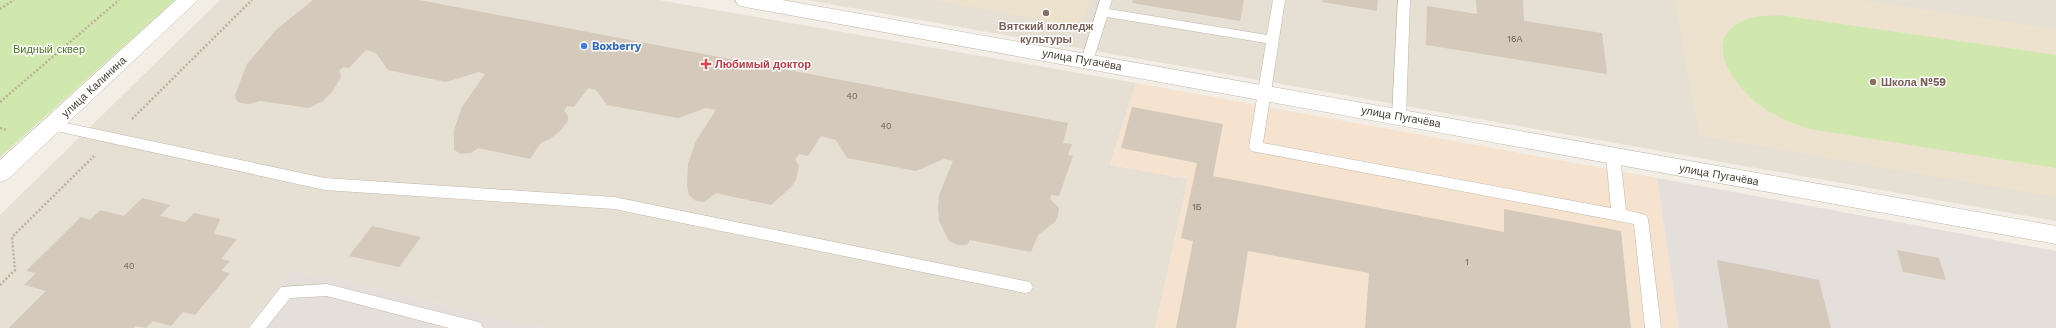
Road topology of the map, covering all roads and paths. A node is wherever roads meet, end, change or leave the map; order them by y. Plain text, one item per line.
1 (14, 0) edge
2 (119, 0) edge
3 (188, 0) edge
4 (745, 0) edge
5 (1279, 0) edge
6 (1404, 0) edge
7 (1104, 6) edge
8 (0, 9) edge
9 (1273, 40) junction
10 (1087, 61) junction
11 (1265, 93) junction
12 (0, 102) edge
13 (1399, 117) junction
14 (52, 125) junction
15 (1613, 156) junction
16 (0, 174) edge
17 (1619, 215) junction
18 (2056, 235) edge
19 (1025, 287) dead end
20 (257, 328) edge
21 (475, 328) edge
22 (1652, 328) edge

1 - 8 path
2 - 12 path
3 - 14 street, улица Калинина
4 - 10 street, улица Пугачёва
5 - 9 lane
6 - 13 lane
7 - 9 lane
7 - 10 lane
9 - 11 lane
10 - 11 street, улица Пугачёва
11 - 13 street, улица Пугачёва
11 - 17 lane
13 - 15 street, улица Пугачёва
14 - 16 street, улица Калинина
14 - 19 lane
15 - 17 lane
15 - 18 street, улица Пугачёва
17 - 22 lane
20 - 21 lane

